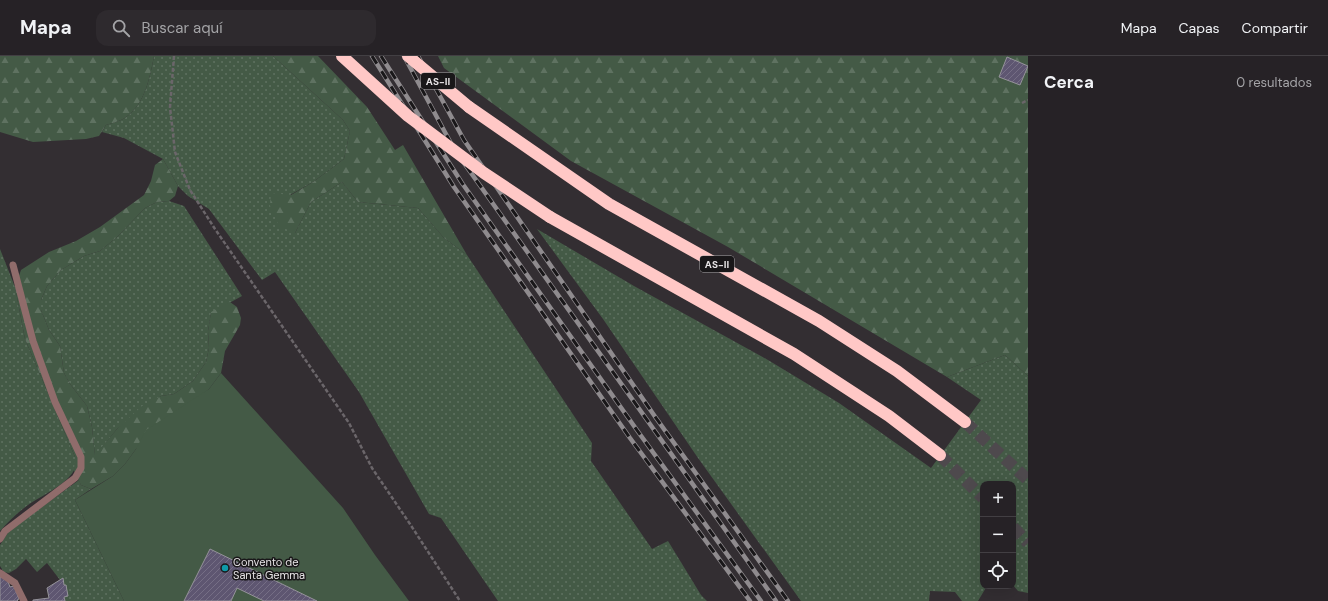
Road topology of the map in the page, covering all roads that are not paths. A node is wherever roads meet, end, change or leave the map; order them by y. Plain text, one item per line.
1 (342, 56) edge
2 (408, 56) edge
3 (13, 265) dead end
4 (965, 422) tunnel mouth
5 (940, 455) tunnel mouth
6 (0, 539) edge
7 (0, 573) edge
8 (24, 601) edge

1 - 5 highway, bridge
2 - 4 highway, AS-II, bridge
3 - 6 lane
7 - 8 lane

